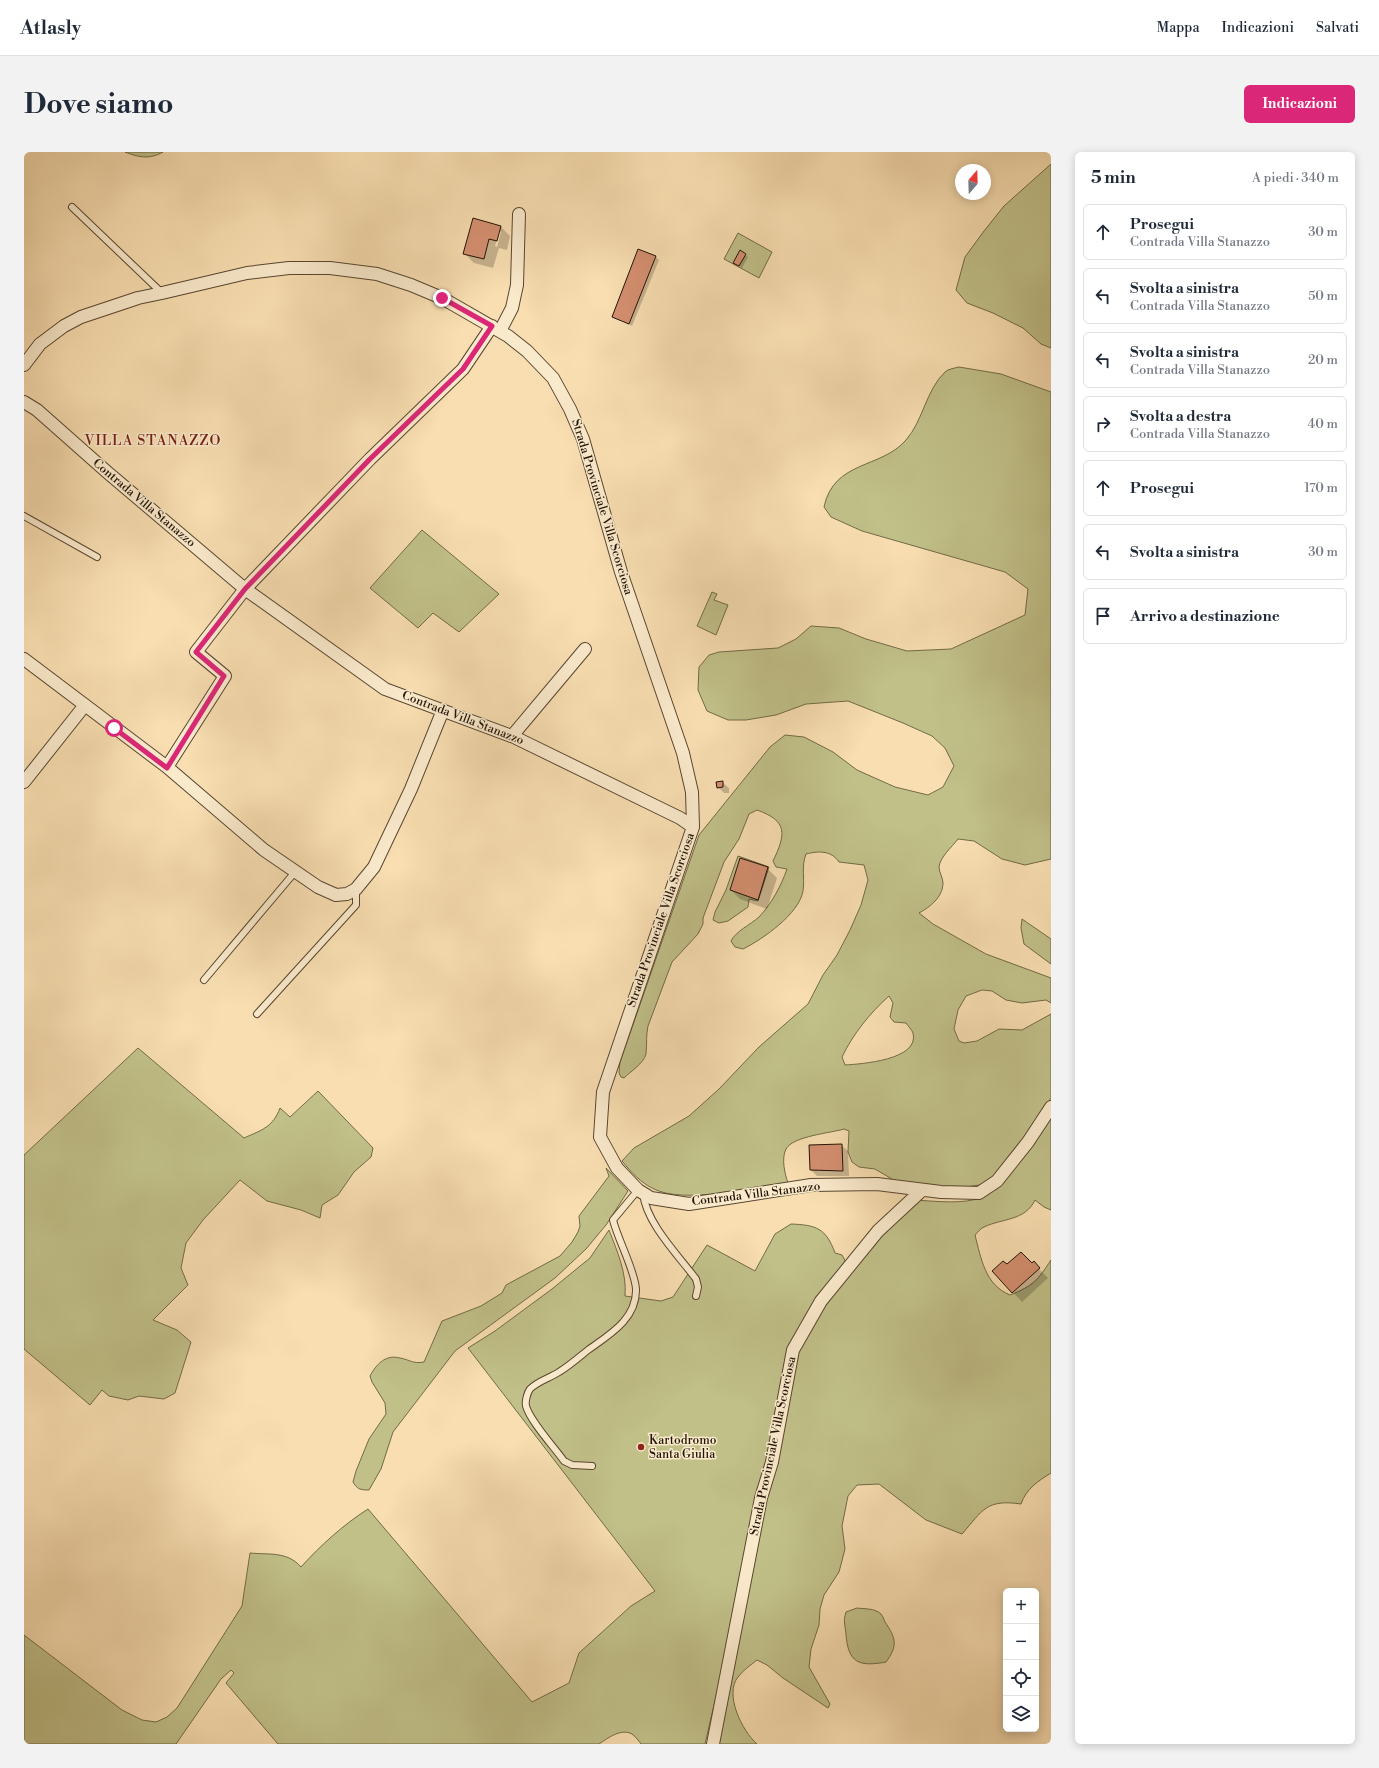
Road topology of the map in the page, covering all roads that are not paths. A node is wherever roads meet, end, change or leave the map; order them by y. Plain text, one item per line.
1 (72, 207) dead end
2 (518, 214) dead end
3 (162, 293) junction
4 (496, 328) junction
5 (24, 365) edge
6 (24, 402) edge
7 (24, 516) edge
8 (97, 557) dead end
9 (245, 589) junction
10 (585, 649) dead end
11 (24, 659) edge
12 (85, 705) junction
13 (443, 710) junction
14 (512, 736) junction
15 (167, 768) junction
16 (24, 782) edge
17 (693, 827) junction
18 (295, 872) junction
19 (356, 889) junction
20 (204, 980) dead end
21 (257, 1014) dead end
22 (1051, 1107) edge
23 (640, 1191) junction
24 (921, 1191) junction
25 (696, 1296) dead end
26 (592, 1466) dead end
27 (713, 1744) edge

1 - 3 lane
2 - 4 street
3 - 4 street, Strada Provinciale Villa Scorciosa
3 - 5 street, Strada Provinciale Villa Scorciosa
4 - 9 street
4 - 17 street, Strada Provinciale Villa Scorciosa
6 - 9 street, Contrada Villa Stanazzo
7 - 8 lane
9 - 13 street, Contrada Villa Stanazzo
9 - 15 street
10 - 14 street
11 - 12 street
12 - 15 street
12 - 16 street
13 - 14 street, Contrada Villa Stanazzo
13 - 19 street
14 - 17 street, Contrada Villa Stanazzo
15 - 18 street
17 - 23 street, Strada Provinciale Villa Scorciosa
18 - 19 street
18 - 20 lane
19 - 21 lane
22 - 24 street, Contrada Villa Stanazzo
23 - 24 street, Contrada Villa Stanazzo
23 - 25 lane
23 - 26 lane
24 - 27 street, Strada Provinciale Villa Scorciosa

